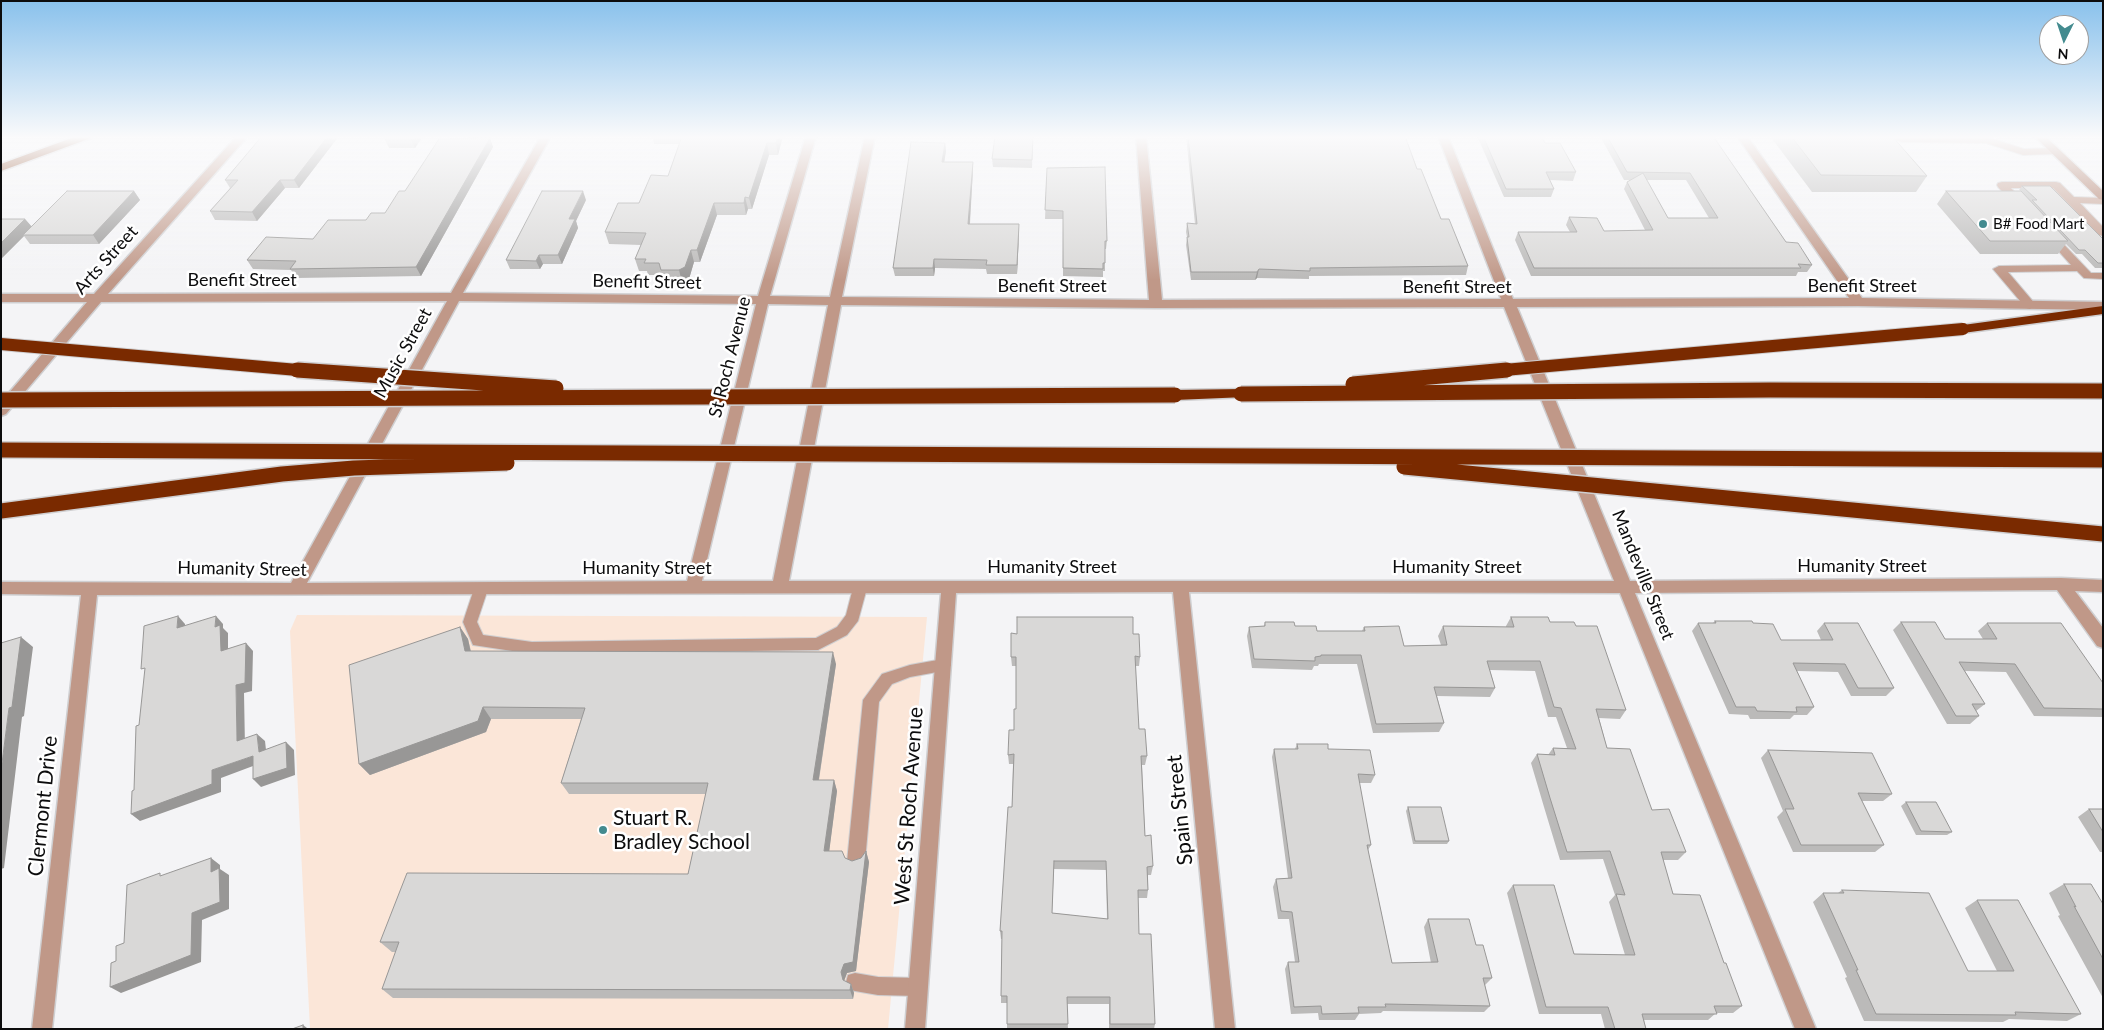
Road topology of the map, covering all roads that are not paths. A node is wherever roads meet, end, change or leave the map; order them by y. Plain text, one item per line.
1 (200, 184) edge
2 (519, 184) edge
3 (797, 184) edge
4 (860, 184) edge
5 (1145, 184) edge
6 (1462, 184) edge
7 (1776, 184) edge
8 (2088, 184) edge
9 (2103, 199) edge
10 (2071, 200) junction
11 (2028, 213) edge
12 (2041, 227) edge
13 (2103, 233) edge
14 (2080, 268) junction
15 (2103, 276) edge
16 (98, 297) junction
17 (455, 297) junction
18 (1, 298) edge
19 (763, 300) junction
20 (835, 302) junction
21 (1858, 302) junction
22 (1156, 304) junction
23 (1509, 304) junction
24 (2030, 305) junction
25 (2103, 306) edge
26 (2103, 310) edge
27 (1, 344) edge
28 (2103, 392) edge
29 (1241, 394) junction
30 (697, 396) junction
31 (1, 400) edge
32 (1, 411) edge
33 (1, 450) edge
34 (765, 455) junction
35 (1316, 458) junction
36 (2103, 460) edge
37 (1, 511) edge
38 (2103, 534) edge
39 (2061, 584) junction
40 (1180, 586) junction
41 (2103, 586) edge
42 (90, 587) junction
43 (949, 587) junction
44 (1626, 587) junction
45 (1, 588) edge
46 (693, 588) junction
47 (780, 588) junction
48 (860, 588) junction
49 (482, 589) junction
50 (296, 590) junction
51 (2103, 641) edge
52 (943, 665) junction
53 (856, 862) edge
54 (855, 982) dead end
55 (918, 987) junction
56 (42, 1029) edge
57 (915, 1029) edge
58 (1225, 1029) edge
59 (1806, 1029) edge

1 - 16 street, Arts Street
2 - 17 street, Music Street
3 - 19 street, St Roch Avenue
4 - 20 street
5 - 22 street
6 - 23 street, Mandeville Street
7 - 21 street
8 - 9 main road
9 - 10 lane
10 - 11 lane
10 - 13 lane
12 - 14 lane
14 - 15 lane
14 - 24 lane
16 - 17 street, Benefit Street
16 - 18 street, Benefit Street
16 - 32 street, Arts Street
17 - 19 street, Benefit Street
17 - 50 street, Music Street
19 - 20 street, Benefit Street
19 - 46 street, St Roch Avenue
20 - 22 street, Benefit Street
20 - 47 street
21 - 23 street, Benefit Street
21 - 24 street, Benefit Street
22 - 23 street, Benefit Street
23 - 44 street, Mandeville Street
24 - 25 street, Benefit Street
26 - 29 highway, bridge
27 - 30 highway, bridge
28 - 29 highway, bridge
29 - 30 highway, bridge
30 - 31 highway, bridge
33 - 34 highway, bridge
34 - 35 highway, bridge
34 - 37 highway, bridge
35 - 36 highway, bridge
35 - 38 highway, bridge
39 - 41 street, Humanity Street
39 - 44 street, Humanity Street
39 - 51 street
40 - 43 street, Humanity Street
40 - 44 street, Humanity Street
40 - 58 street, Spain Street
42 - 45 street, Humanity Street
42 - 50 street, Humanity Street
42 - 56 street, Clermont Drive
43 - 48 street, Humanity Street
43 - 52 street, West St Roch Avenue
44 - 59 street, Mandeville Street
46 - 47 street, Humanity Street
46 - 49 street, Humanity Street
47 - 48 street, Humanity Street
48 - 49 lane
49 - 50 street, Humanity Street
52 - 53 lane
52 - 55 street, West St Roch Avenue
54 - 55 lane
55 - 57 street, West St Roch Avenue

